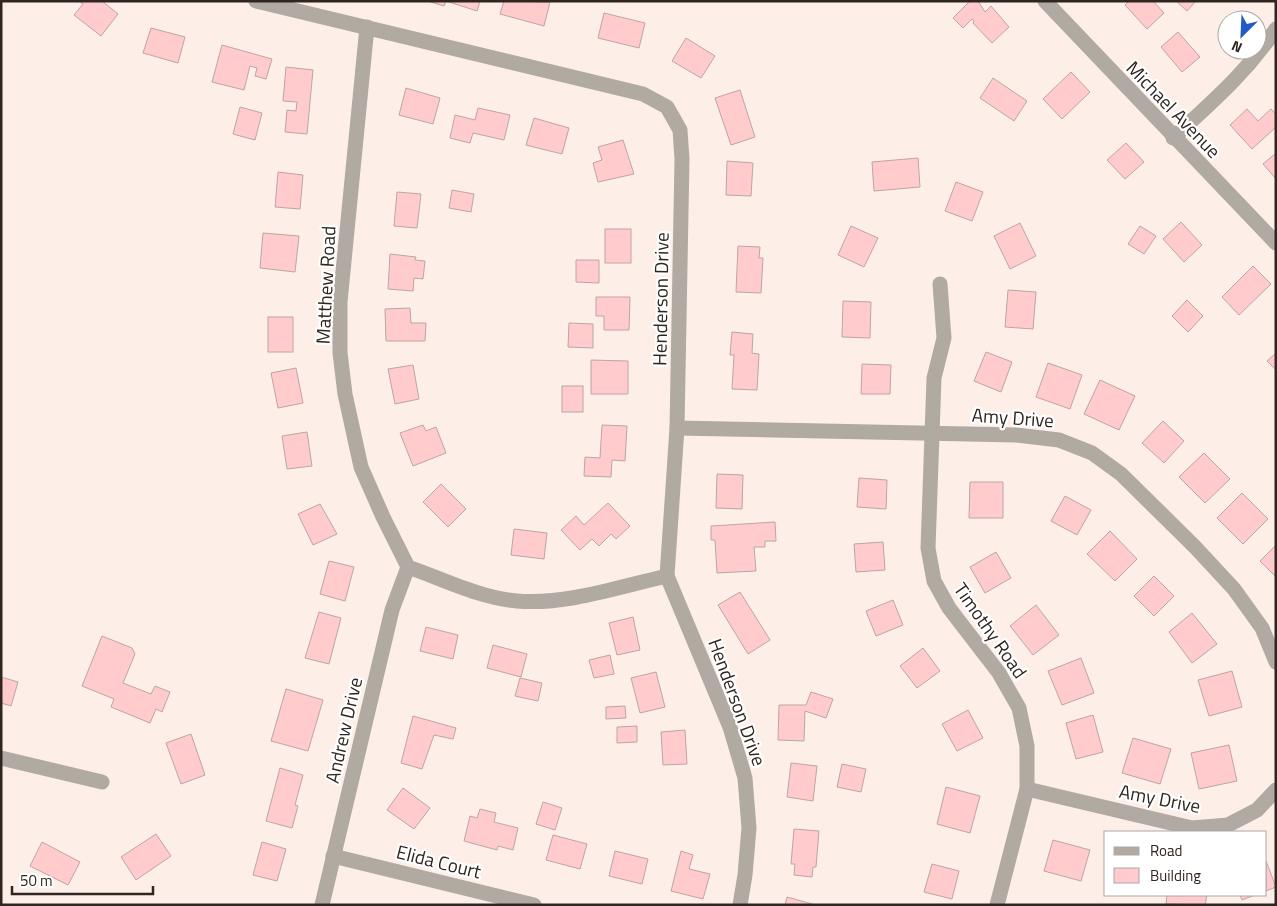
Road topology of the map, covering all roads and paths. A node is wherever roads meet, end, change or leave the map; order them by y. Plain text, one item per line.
1 (256, 1) edge
2 (1045, 1) edge
3 (367, 27) junction
4 (1276, 28) edge
5 (1173, 138) junction
6 (1276, 243) edge
7 (940, 284) dead end
8 (677, 428) junction
9 (932, 434) junction
10 (408, 566) junction
11 (667, 576) junction
12 (1276, 662) edge
13 (1, 758) edge
14 (102, 782) dead end
15 (1027, 789) junction
16 (1276, 790) edge
17 (333, 856) junction
18 (322, 905) edge
19 (534, 905) edge
20 (740, 905) edge
21 (998, 905) edge

1 - 3 street, Henderson Drive
2 - 5 street, Michael Avenue
3 - 8 street, Henderson Drive
3 - 10 street, Matthew Road
4 - 5 street
5 - 6 street, Michael Avenue
7 - 9 street, Timothy Road
8 - 9 street, Amy Drive
8 - 11 street, Henderson Drive
9 - 12 street, Amy Drive
9 - 15 street, Timothy Road
10 - 11 street
10 - 17 street, Andrew Drive
11 - 20 street, Henderson Drive
13 - 14 street
15 - 16 street, Amy Drive
15 - 21 street, Timothy Road
17 - 18 street, Andrew Drive
17 - 19 street, Elida Court

